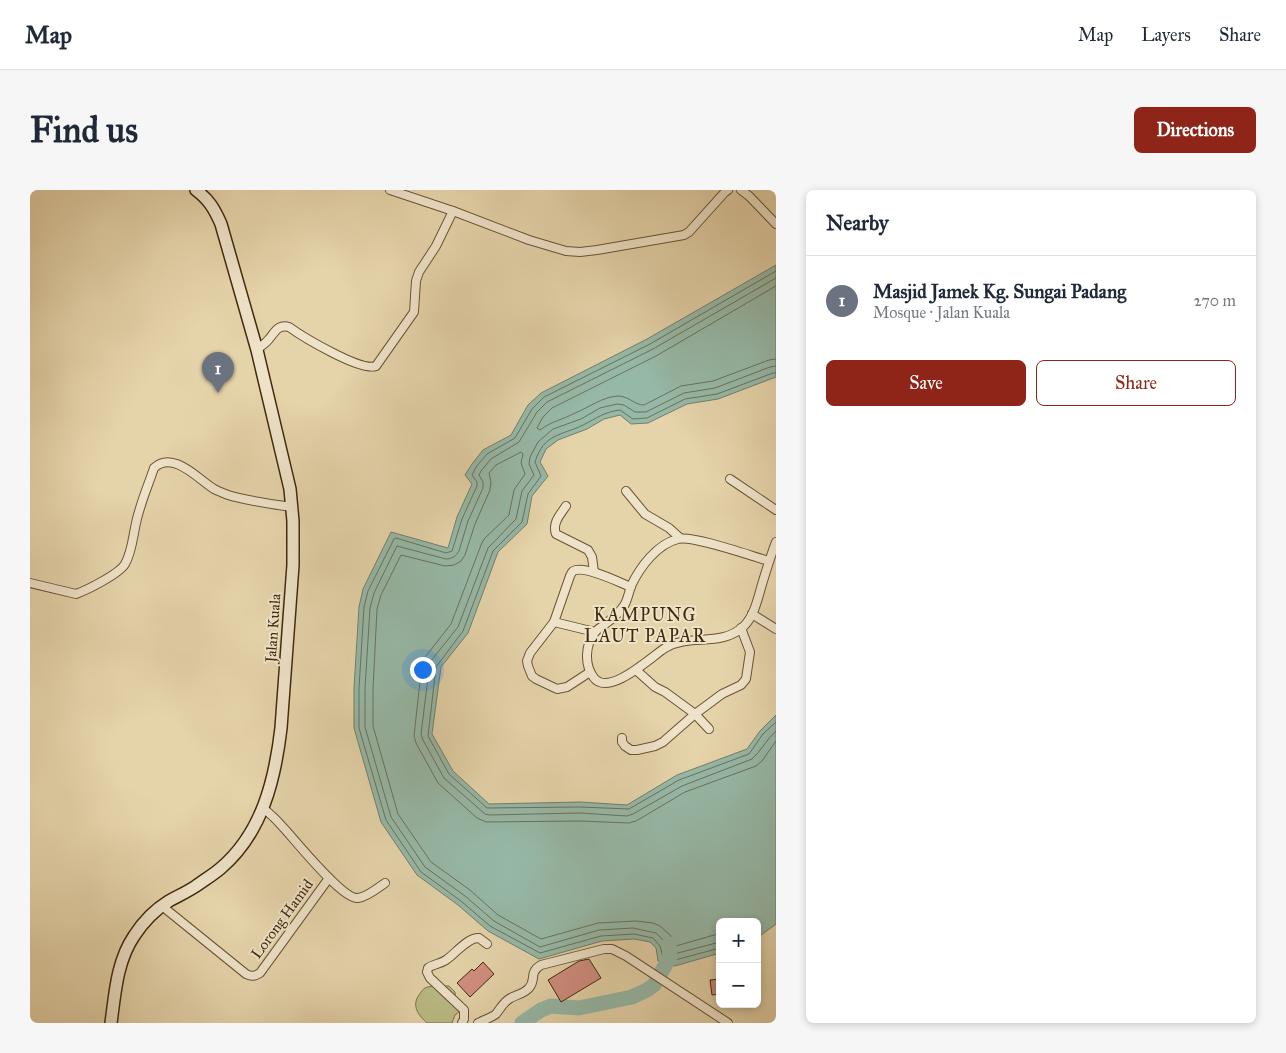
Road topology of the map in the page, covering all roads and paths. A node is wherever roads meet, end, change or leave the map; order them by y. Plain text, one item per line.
1 (196, 190) edge
2 (390, 190) edge
3 (728, 190) edge
4 (741, 190) edge
5 (453, 211) junction
6 (776, 224) edge
7 (257, 350) junction
8 (730, 479) dead end
9 (626, 491) dead end
10 (566, 506) dead end
11 (292, 507) junction
12 (776, 510) edge
13 (680, 538) junction
14 (776, 542) edge
15 (769, 561) junction
16 (594, 572) junction
17 (30, 583) edge
18 (631, 587) junction
19 (752, 614) junction
20 (554, 622) junction
21 (741, 628) junction
22 (776, 629) edge
23 (595, 632) junction
24 (636, 670) junction
25 (590, 672) junction
26 (695, 714) junction
27 (709, 729) dead end
28 (622, 738) dead end
29 (263, 808) junction
30 (329, 878) junction
31 (386, 883) dead end
32 (162, 906) junction
33 (487, 944) dead end
34 (111, 1023) edge
35 (462, 1023) edge
36 (478, 1023) edge
37 (728, 1023) edge

1 - 7 main road, Jalan Kuala
2 - 5 street
3 - 5 street
4 - 6 street
5 - 7 street
7 - 11 main road, Jalan Kuala
8 - 12 street
9 - 13 street
10 - 16 street
11 - 17 street
11 - 29 main road, Jalan Kuala
13 - 15 street
13 - 18 street
14 - 15 street
15 - 19 street
16 - 18 street
16 - 20 street
18 - 23 street
19 - 21 street
19 - 22 street
20 - 23 street
20 - 25 street
21 - 24 street
21 - 26 street
23 - 25 street
24 - 25 street
24 - 26 street
26 - 27 street
26 - 28 street
29 - 30 street
29 - 32 main road, Jalan Kuala
30 - 31 street
30 - 32 street, Lorong Hamid
32 - 34 main road, Jalan Kuala
33 - 35 street
36 - 37 street

